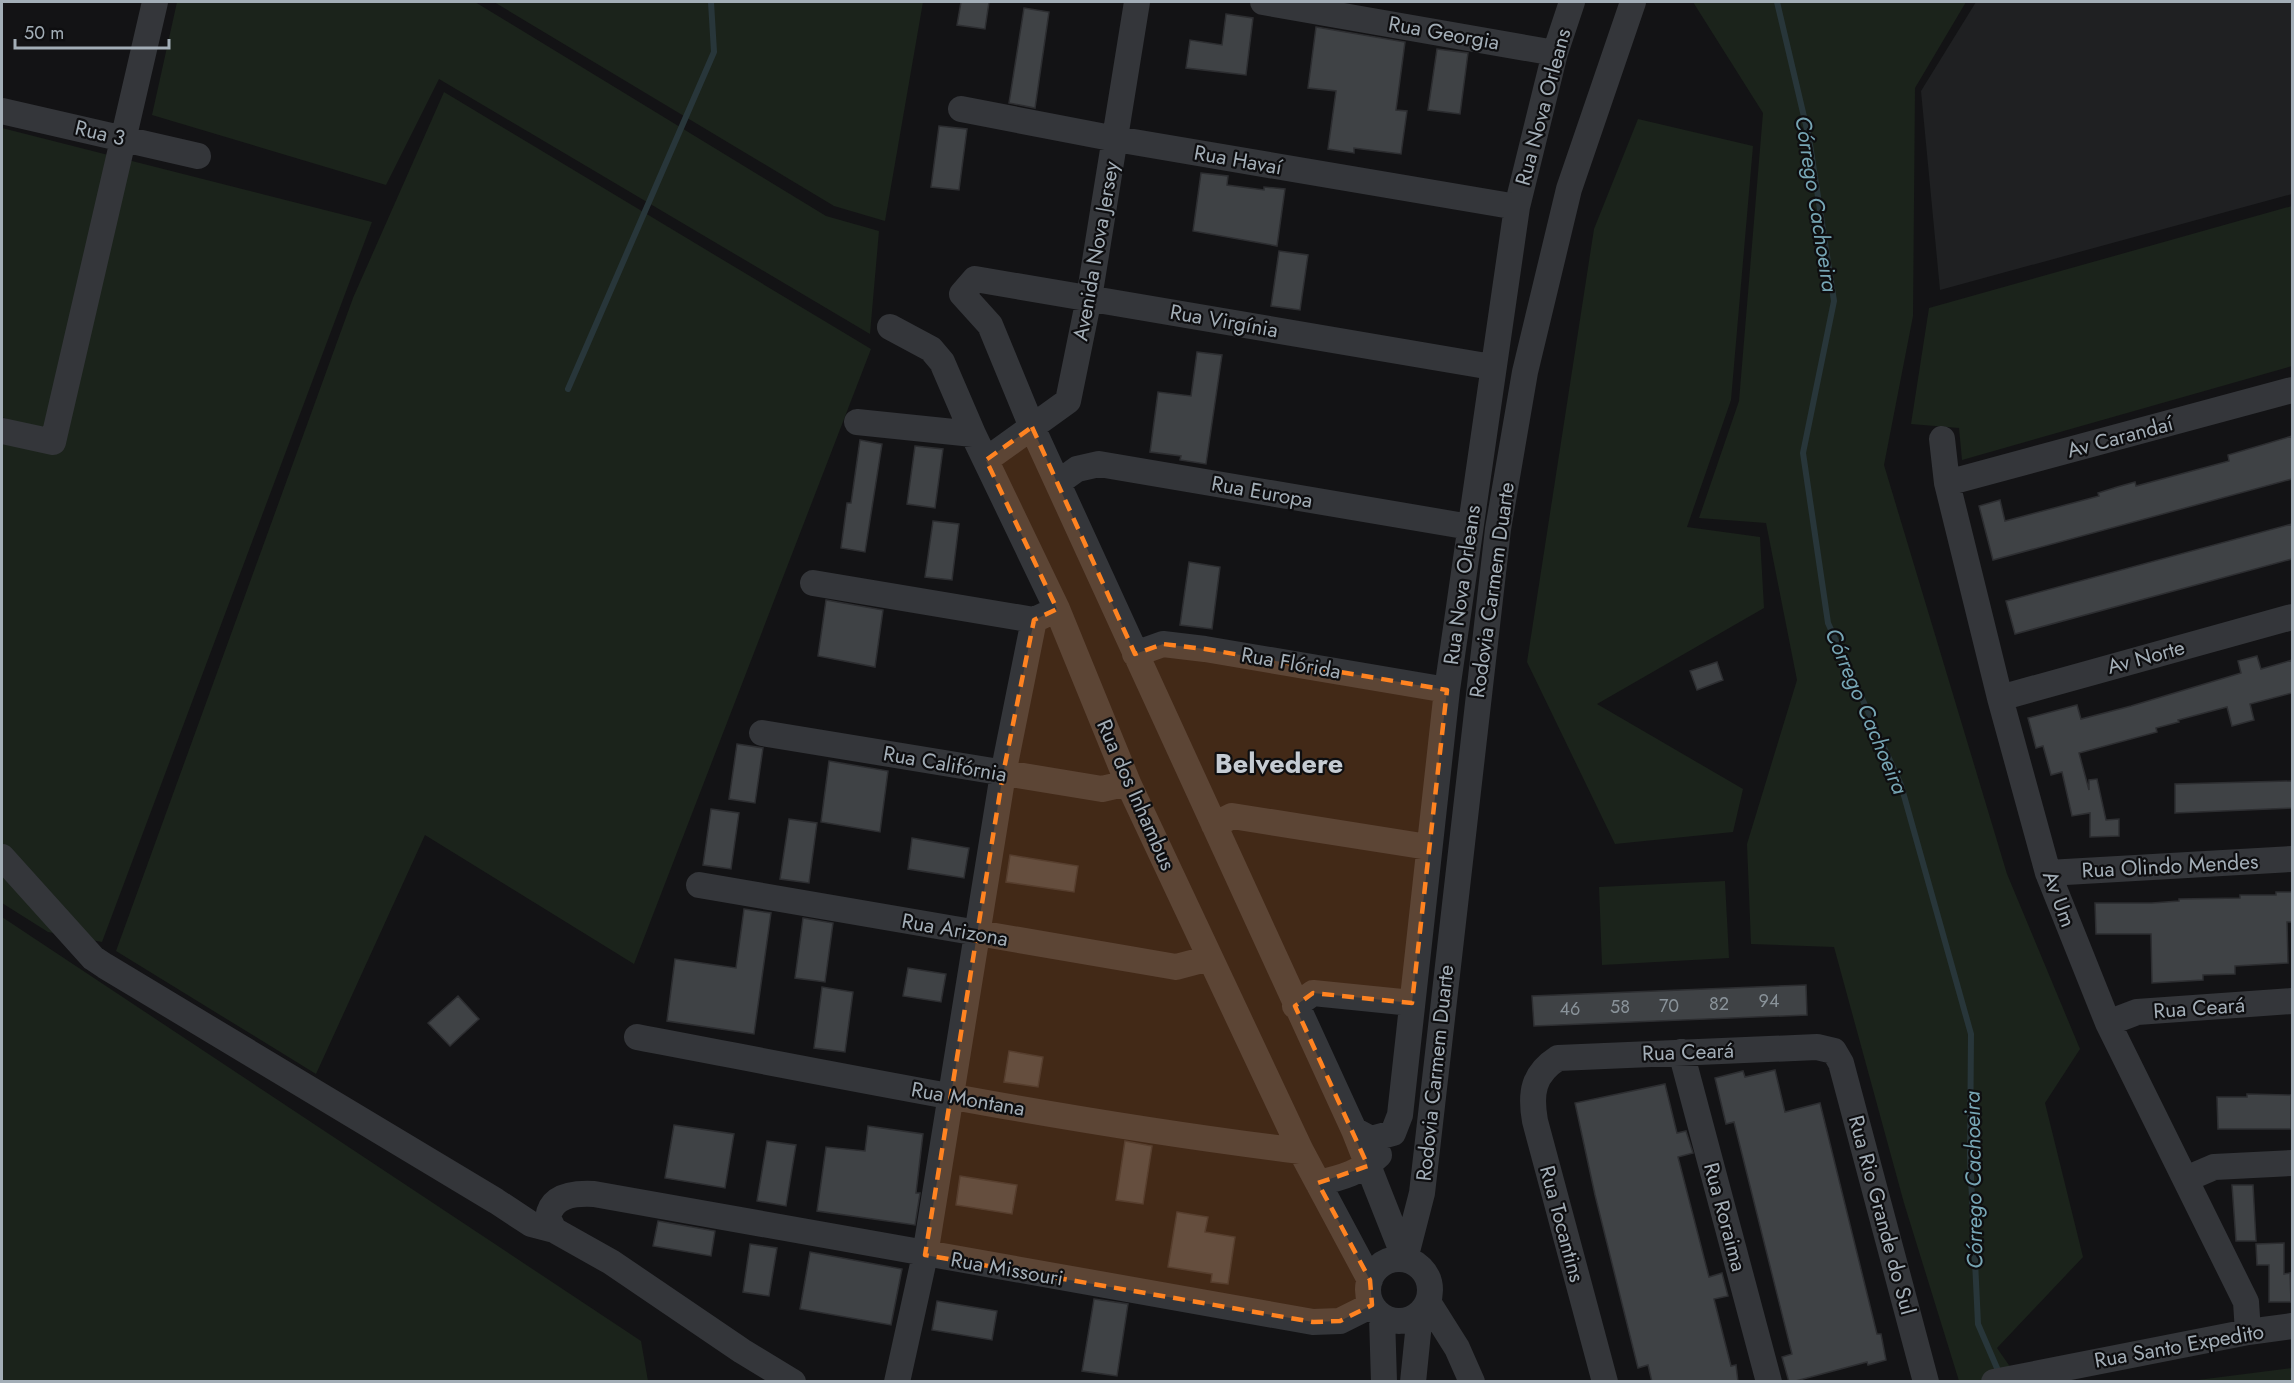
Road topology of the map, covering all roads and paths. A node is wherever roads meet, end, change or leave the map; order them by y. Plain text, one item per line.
1 (155, 2) edge
2 (1137, 2) edge
3 (1263, 2) edge
4 (1572, 2) edge
5 (1633, 2) edge
6 (1555, 52) junction
7 (961, 109) dead end
8 (2, 111) edge
9 (124, 139) junction
10 (1116, 139) junction
11 (198, 156) dead end
12 (1517, 207) junction
13 (1089, 298) junction
14 (890, 327) dead end
15 (1492, 367) junction
16 (2292, 390) edge
17 (857, 422) dead end
18 (1032, 427) junction
19 (2, 431) edge
20 (973, 434) junction
21 (1942, 440) dead end
22 (986, 460) junction
23 (1059, 482) junction
24 (1947, 483) junction
25 (1470, 527) junction
26 (813, 583) dead end
27 (1046, 614) junction
28 (2292, 616) edge
29 (1135, 654) junction
30 (1447, 690) junction
31 (2000, 698) junction
32 (762, 733) dead end
33 (1003, 774) junction
34 (1128, 783) junction
35 (1214, 825) junction
36 (1428, 846) junction
37 (2, 856) edge
38 (2292, 859) edge
39 (2048, 873) junction
40 (699, 885) dead end
41 (978, 934) junction
42 (1210, 958) junction
43 (2292, 1001) edge
44 (1412, 1003) junction
45 (1295, 1006) junction
46 (2108, 1023) junction
47 (637, 1037) dead end
48 (1834, 1051) joint
49 (1681, 1052) junction
50 (1544, 1068) joint
51 (951, 1096) junction
52 (1354, 1130) junction
53 (1393, 1133) junction
54 (1301, 1152) junction
55 (2292, 1163) edge
56 (1368, 1166) junction
57 (2186, 1179) junction
58 (1318, 1184) junction
59 (1422, 1193) junction
60 (554, 1230) junction
61 (925, 1255) junction
62 (1405, 1259) junction
63 (1426, 1273) junction
64 (1379, 1305) junction
65 (1424, 1308) junction
66 (2292, 1326) edge
67 (2248, 1332) junction
68 (793, 1382) edge
69 (897, 1382) edge
70 (1384, 1382) edge
71 (1412, 1382) edge
72 (1472, 1382) edge
73 (1605, 1382) edge
74 (1769, 1382) edge
75 (1926, 1382) edge
76 (1994, 1382) edge

1 - 9 street
2 - 10 street, Avenida Nova Jersey
3 - 6 street, Rua Georgia
4 - 6 street, Rua Nova Orleans
5 - 59 street, Rodovia Carmem Duarte
6 - 12 street, Rua Nova Orleans
7 - 10 street, Rua Havaí
8 - 9 street, Rua 3
9 - 11 street, Rua 3
9 - 19 street
10 - 12 street, Rua Havaí
10 - 13 street, Avenida Nova Jersey
12 - 15 street, Rua Nova Orleans
13 - 15 street, Rua Virgínia
13 - 18 street, Avenida Nova Jersey
13 - 18 street, Rua Virgínia
14 - 20 street, Rua dos Inhambus
15 - 25 street, Rua Nova Orleans
16 - 24 street, Av Carandaí
17 - 20 street
18 - 22 street, Avenida Nova Jersey
18 - 23 street
20 - 22 street, Rua dos Inhambus
21 - 24 street, Av Um
22 - 27 street, Rua dos Inhambus
23 - 25 street, Rua Europa
23 - 29 street
24 - 31 street, Av Um
25 - 30 street, Rua Nova Orleans
26 - 27 street
27 - 33 street
27 - 34 street, Rua dos Inhambus
28 - 31 street, Av Norte
29 - 30 street, Rua Flórida
29 - 35 street
30 - 36 street, Rua Nova Orleans
31 - 39 street, Av Um
32 - 33 street, Rua Califórnia
33 - 34 street, Rua Califórnia
33 - 41 street
34 - 42 street, Rua dos Inhambus
35 - 36 street
35 - 45 street
36 - 44 street, Rua Nova Orleans
37 - 60 street
38 - 39 street, Rua Olindo Mendes
39 - 46 street, Av Um
40 - 41 street, Rua Arizona
41 - 42 street, Rua Arizona
41 - 51 street
42 - 54 street, Rua dos Inhambus
43 - 46 street, Rua Ceará
44 - 45 street
44 - 53 street, Rua Nova Orleans
45 - 52 street
46 - 57 street, Av Um
47 - 51 street, Rua Montana
48 - 49 street, Rua Ceará
48 - 75 street, Rua Rio Grande do Sul
49 - 50 street, Rua Ceará
49 - 74 street, Rua Roraima
50 - 73 street, Rua Tocantins
51 - 54 street, Rua Montana
51 - 61 street
52 - 53 street
52 - 56 street
53 - 56 street, Rua Nova Orleans
54 - 58 street, Rua dos Inhambus
55 - 57 street
56 - 58 street
56 - 62 street
57 - 67 street, Av Um
58 - 64 street, Rua dos Inhambus
59 - 62 street, Rodovia Carmem Duarte
59 - 63 street, Rodovia Carmem Duarte
60 - 61 street, Rua Missouri
60 - 68 street
61 - 64 street, Rua Missouri
61 - 69 street
62 - 63 street
62 - 64 street
63 - 65 street
64 - 65 street
64 - 70 street
64 - 71 street
65 - 71 street
65 - 72 street
66 - 67 street, Rua Santo Expedito
67 - 76 street, Rua Santo Expedito

